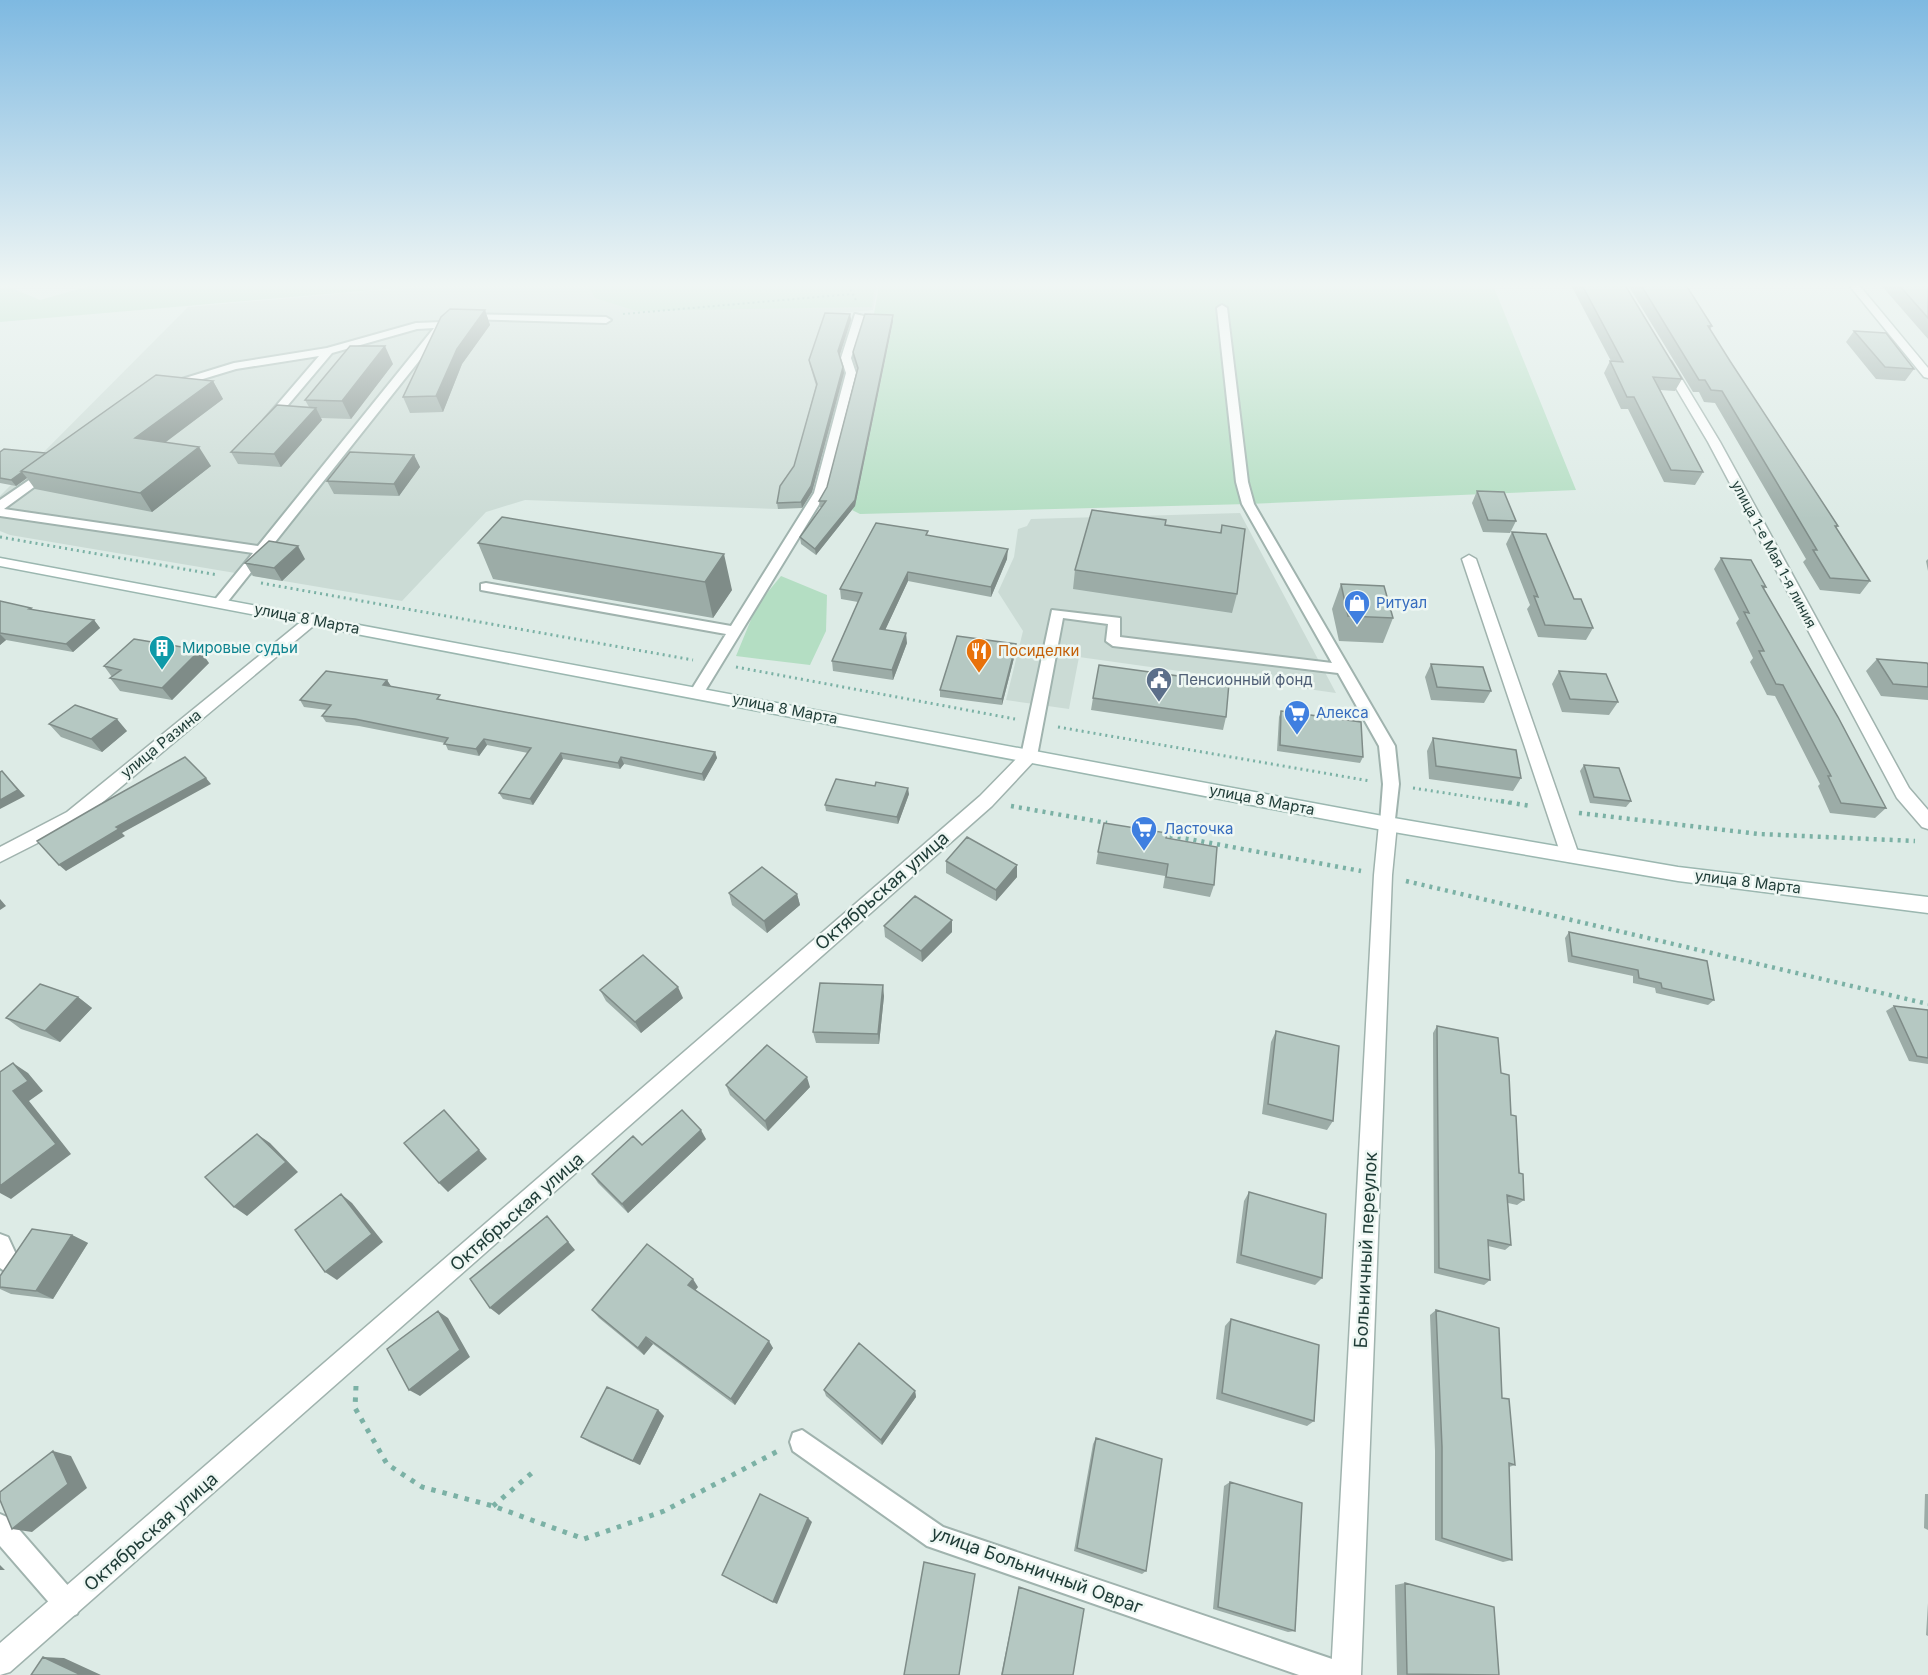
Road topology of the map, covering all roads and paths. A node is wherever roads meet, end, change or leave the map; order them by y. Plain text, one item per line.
1 (252, 363) edge
2 (318, 363) edge
3 (416, 363) edge
4 (848, 363) edge
5 (1228, 363) edge
6 (1667, 363) edge
7 (1918, 363) edge
8 (1928, 375) edge
9 (161, 389) edge
10 (262, 429) edge
11 (57, 465) edge
12 (0, 506) edge
13 (0, 512) edge
14 (0, 537) edge
15 (262, 550) junction
16 (1469, 559) dead end
17 (0, 562) edge
18 (239, 579) junction
19 (486, 587) dead end
20 (220, 602) junction
21 (313, 620) junction
22 (735, 631) junction
23 (715, 663) junction
24 (1343, 669) junction
25 (697, 692) junction
26 (1035, 723) junction
27 (1029, 756) junction
28 (1391, 784) junction
29 (986, 801) junction
30 (1557, 811) junction
31 (1928, 822) edge
32 (1388, 824) junction
33 (1114, 825) edge
34 (1160, 834) edge
35 (1917, 841) dead end
36 (0, 855) edge
37 (1569, 855) junction
38 (1383, 875) junction
39 (1928, 905) edge
40 (1928, 1004) edge
41 (356, 1352) junction
42 (802, 1442) joint
43 (533, 1472) dead end
44 (493, 1506) junction
45 (0, 1527) edge
46 (68, 1605) junction
47 (0, 1662) edge
48 (1338, 1675) edge
49 (1346, 1675) edge

1 - 9 lane
2 - 10 lane
3 - 15 lane
4 - 22 lane
5 - 24 lane
6 - 31 street, улица 1-е Мая 1-я линия
7 - 8 street
11 - 12 lane
13 - 15 lane
14 - 18 path
15 - 18 lane
16 - 30 street
17 - 20 street, улица 8 Марта
18 - 20 lane
18 - 23 path
19 - 22 lane
20 - 21 street, улица 8 Марта
21 - 25 street, улица 8 Марта
21 - 36 street, улица Разина
22 - 23 lane
23 - 25 lane
23 - 26 path
24 - 26 lane
24 - 28 lane
25 - 27 street, улица 8 Марта
26 - 27 lane
26 - 28 path
27 - 29 street, Октябрьская улица
27 - 32 street, улица 8 Марта
28 - 30 path
28 - 32 lane
29 - 33 path
29 - 41 street, Октябрьская улица
30 - 35 path
30 - 37 street
32 - 37 street, улица 8 Марта
32 - 38 street, Больничный переулок
34 - 38 path
37 - 39 street, улица 8 Марта
38 - 40 path
38 - 49 street, Больничный переулок
41 - 44 path
41 - 46 street, Октябрьская улица
42 - 44 path
42 - 48 lane, улица Больничный Овраг
43 - 44 path
45 - 46 lane
46 - 47 street, Октябрьская улица

